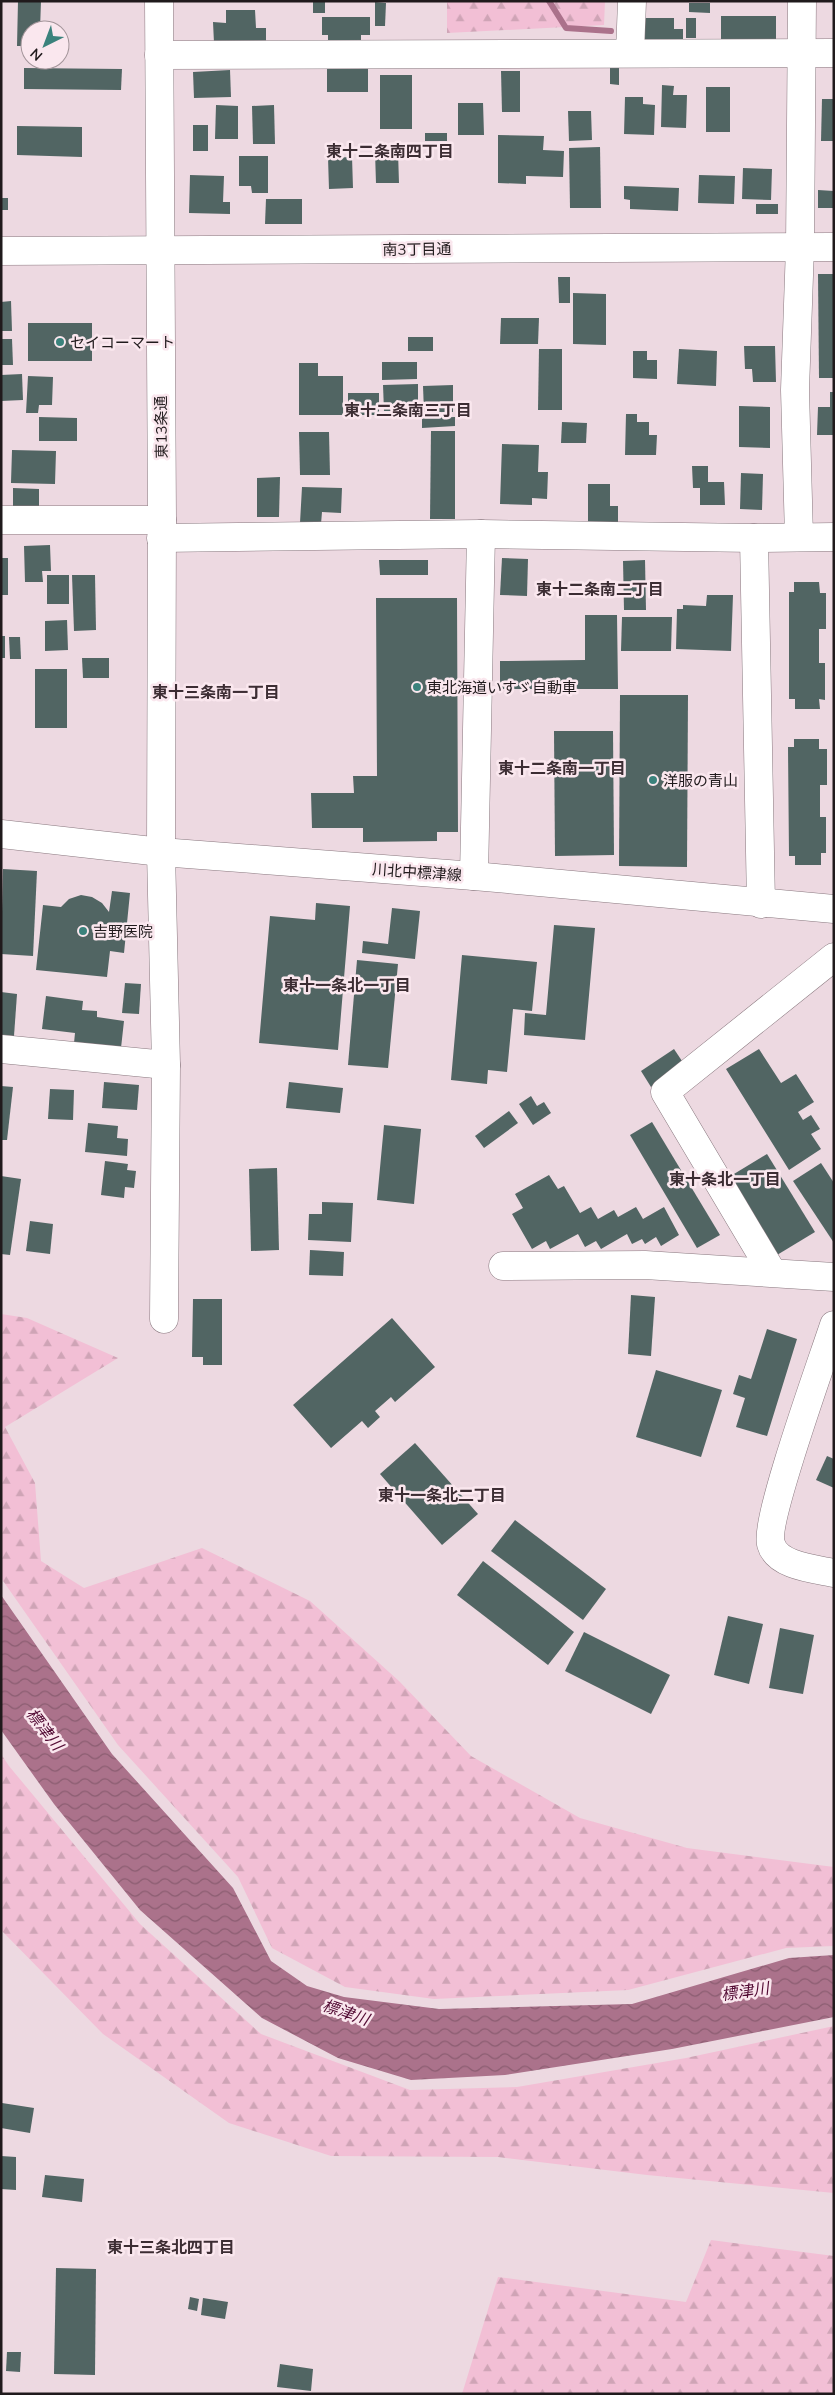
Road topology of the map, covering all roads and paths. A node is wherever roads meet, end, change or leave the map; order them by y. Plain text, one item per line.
1 (159, 1) edge
2 (632, 1) edge
3 (802, 1) edge
4 (630, 53) junction
5 (801, 53) junction
6 (834, 53) edge
7 (159, 55) junction
8 (800, 247) junction
9 (834, 247) edge
10 (1, 250) edge
11 (160, 251) junction
12 (1, 520) edge
13 (162, 529) junction
14 (481, 534) junction
15 (799, 537) junction
16 (834, 537) edge
17 (754, 538) junction
18 (1, 834) edge
19 (161, 852) junction
20 (474, 876) junction
21 (761, 904) junction
22 (834, 909) edge
23 (834, 957) edge
24 (1, 1049) edge
25 (166, 1065) junction
26 (503, 1266) dead end
27 (772, 1272) junction
28 (834, 1278) edge
29 (164, 1319) dead end
30 (834, 1325) edge
31 (834, 1573) edge

1 - 7 street, 東13条通
2 - 4 street
3 - 5 street
4 - 5 street
4 - 7 street
5 - 6 street
5 - 8 street
7 - 11 street, 東13条通
8 - 9 street, 南3丁目通
8 - 11 street, 南3丁目通
8 - 15 street
10 - 11 street, 南3丁目通
11 - 13 street, 東13条通
12 - 13 street
13 - 14 street
13 - 19 street, 東13条通
14 - 17 street
14 - 20 street
15 - 16 street
15 - 17 street
17 - 21 street
18 - 19 street, 川北中標津線
19 - 20 street, 川北中標津線
19 - 25 street, 東13条通
20 - 21 street, 川北中標津線
21 - 22 street, 川北中標津線
23 - 27 street
24 - 25 street
25 - 29 street, 東13条通
26 - 27 street
27 - 28 street
30 - 31 street

